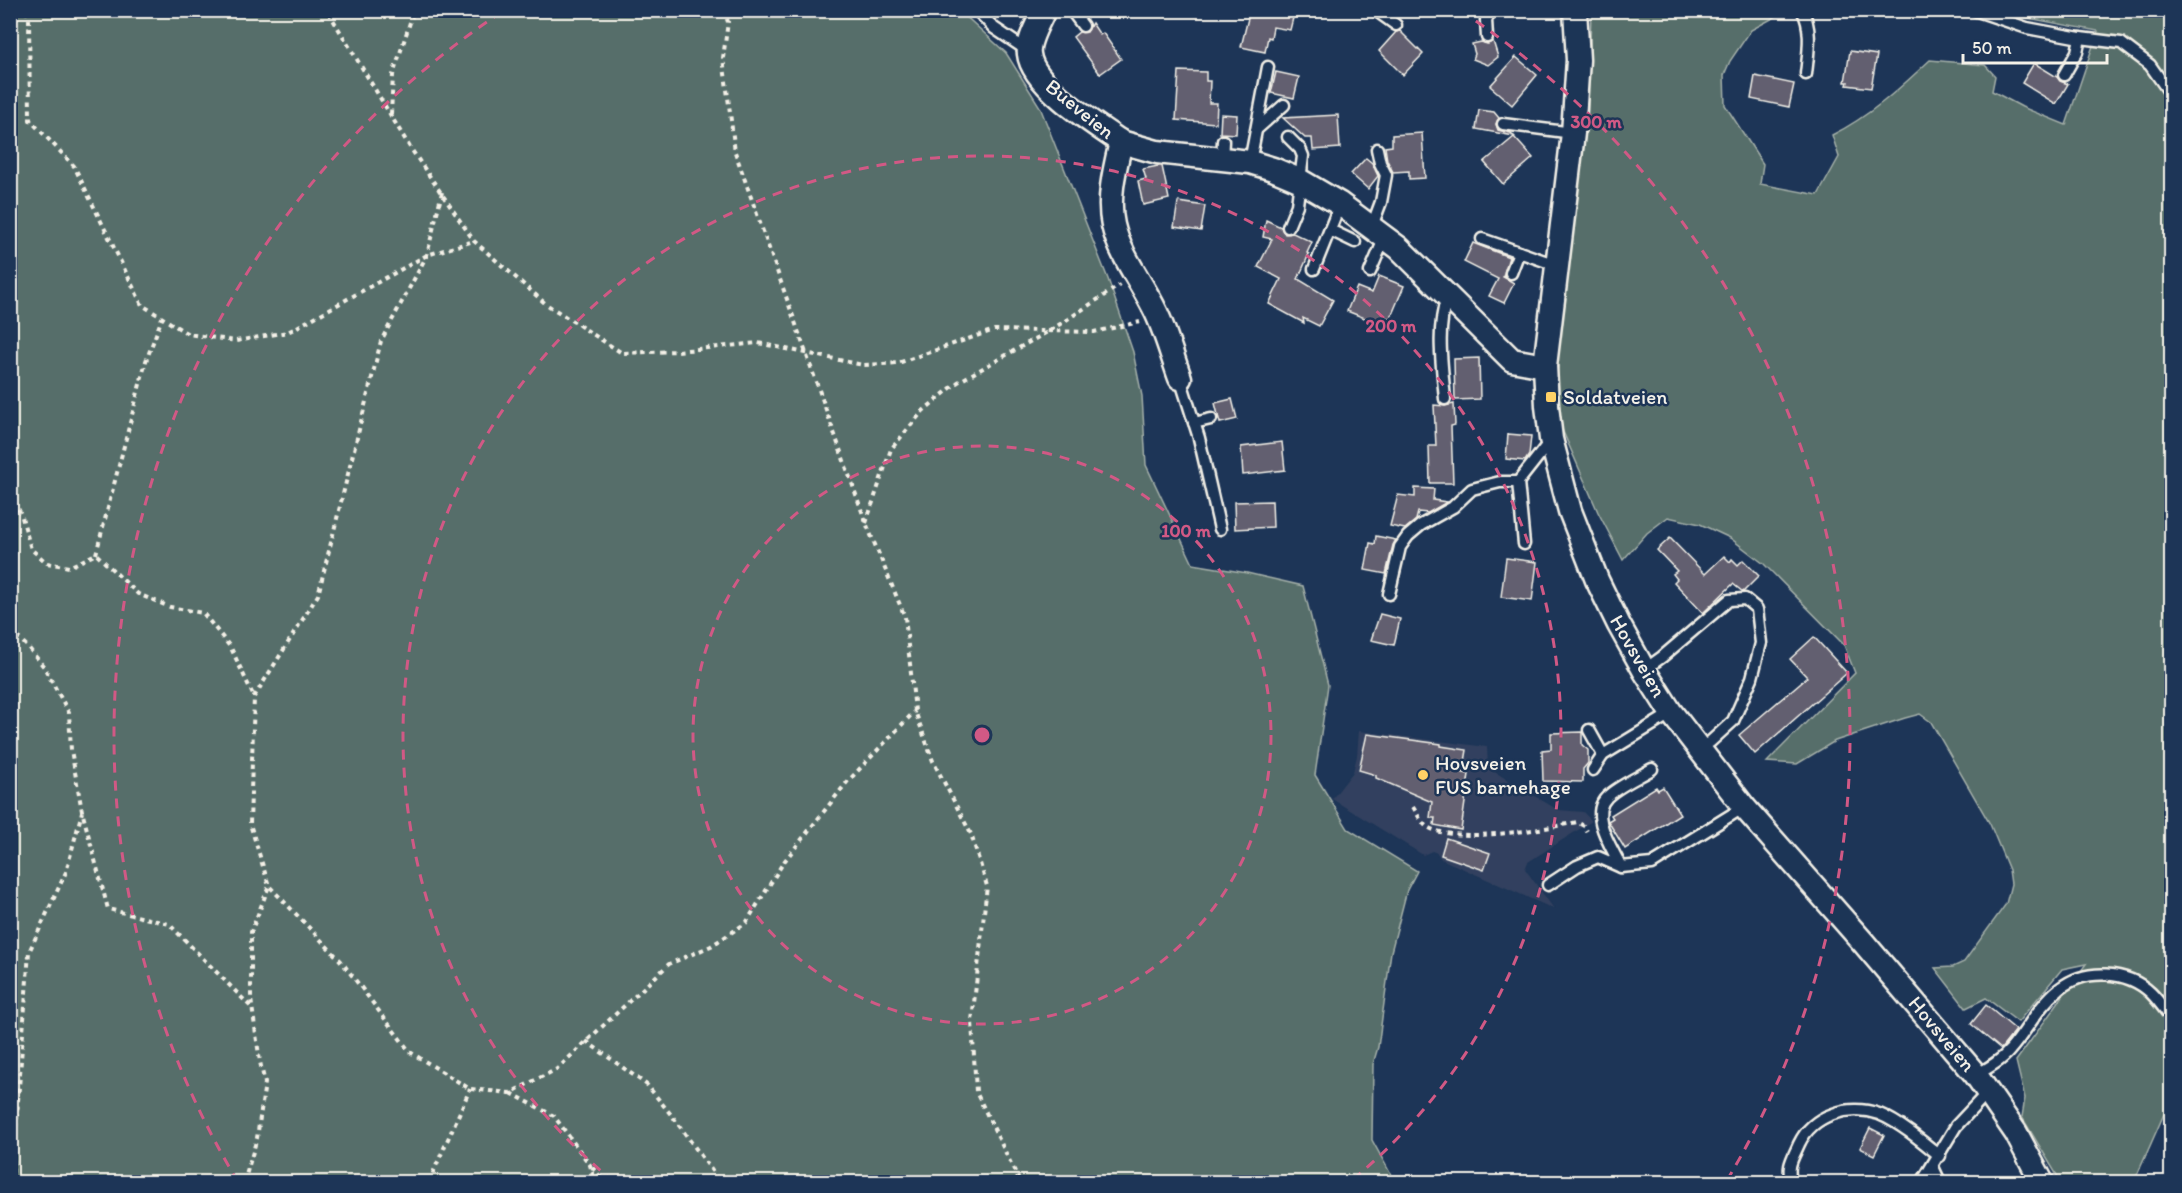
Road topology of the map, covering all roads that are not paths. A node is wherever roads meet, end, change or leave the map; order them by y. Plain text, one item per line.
1 (977, 10) edge
2 (1044, 10) edge
3 (1071, 10) edge
4 (1375, 10) edge
5 (1491, 10) edge
6 (1575, 10) edge
7 (1803, 10) edge
8 (1974, 10) edge
9 (1396, 25) dead end
10 (1083, 26) dead end
11 (1487, 38) dead end
12 (2080, 38) junction
13 (1028, 51) junction
14 (1268, 66) dead end
15 (1806, 74) dead end
16 (2064, 75) dead end
17 (2172, 96) edge
18 (1284, 105) dead end
19 (1503, 124) dead end
20 (1257, 129) junction
21 (1573, 133) junction
22 (1288, 136) dead end
23 (1121, 142) junction
24 (1377, 149) dead end
25 (1251, 162) junction
26 (1299, 180) junction
27 (1340, 204) junction
28 (1288, 227) dead end
29 (1330, 230) junction
30 (1378, 231) junction
31 (1482, 239) dead end
32 (1354, 242) dead end
33 (1519, 252) junction
34 (1556, 265) junction
35 (1314, 268) dead end
36 (1370, 272) dead end
37 (1511, 273) dead end
38 (1447, 297) junction
39 (1545, 366) junction
40 (1180, 378) joint
41 (1445, 399) dead end
42 (1211, 419) dead end
43 (1194, 423) junction
44 (1551, 439) junction
45 (1518, 482) junction
46 (1220, 529) dead end
47 (1524, 544) dead end
48 (1389, 594) dead end
49 (1644, 670) junction
50 (1672, 713) junction
51 (1589, 730) dead end
52 (1699, 749) junction
53 (1603, 755) junction
54 (1652, 769) dead end
55 (1593, 770) dead end
56 (1744, 807) junction
57 (1621, 867) junction
58 (1548, 885) dead end
59 (2172, 1019) edge
60 (1982, 1083) junction
61 (1940, 1156) junction
62 (1933, 1167) junction
63 (1791, 1182) edge
64 (1922, 1182) edge
65 (1940, 1182) edge
66 (2042, 1182) edge

1 - 13 lane
2 - 13 street
3 - 10 lane
4 - 9 lane
5 - 11 lane
6 - 21 street, Hovsveien
7 - 15 lane
8 - 12 lane
12 - 16 lane
12 - 17 lane
13 - 23 street, Bueveien
14 - 20 lane
18 - 20 lane
19 - 21 lane
20 - 25 lane
21 - 34 street, Hovsveien
22 - 26 lane
23 - 25 street
23 - 40 street
24 - 30 lane
25 - 26 street
26 - 27 street
26 - 28 lane
27 - 29 lane
27 - 30 street
29 - 32 lane
29 - 35 lane
30 - 36 lane
30 - 38 street
31 - 33 lane
33 - 34 lane
33 - 37 lane
34 - 39 street, Hovsveien
38 - 39 street
38 - 41 lane
39 - 44 street, Hovsveien
40 - 43 lane
42 - 43 lane
43 - 46 lane
44 - 45 lane
44 - 49 street, Hovsveien
45 - 47 lane
45 - 48 lane
49 - 50 street, Hovsveien
49 - 52 lane
50 - 52 street, Hovsveien
50 - 53 lane
51 - 53 lane
52 - 56 street, Hovsveien
53 - 55 lane
54 - 57 lane
56 - 57 lane
56 - 60 street, Hovsveien
57 - 58 lane
59 - 60 lane
60 - 61 lane
60 - 66 street, Hovsveien
61 - 62 lane
61 - 63 lane
62 - 64 lane
62 - 65 lane

